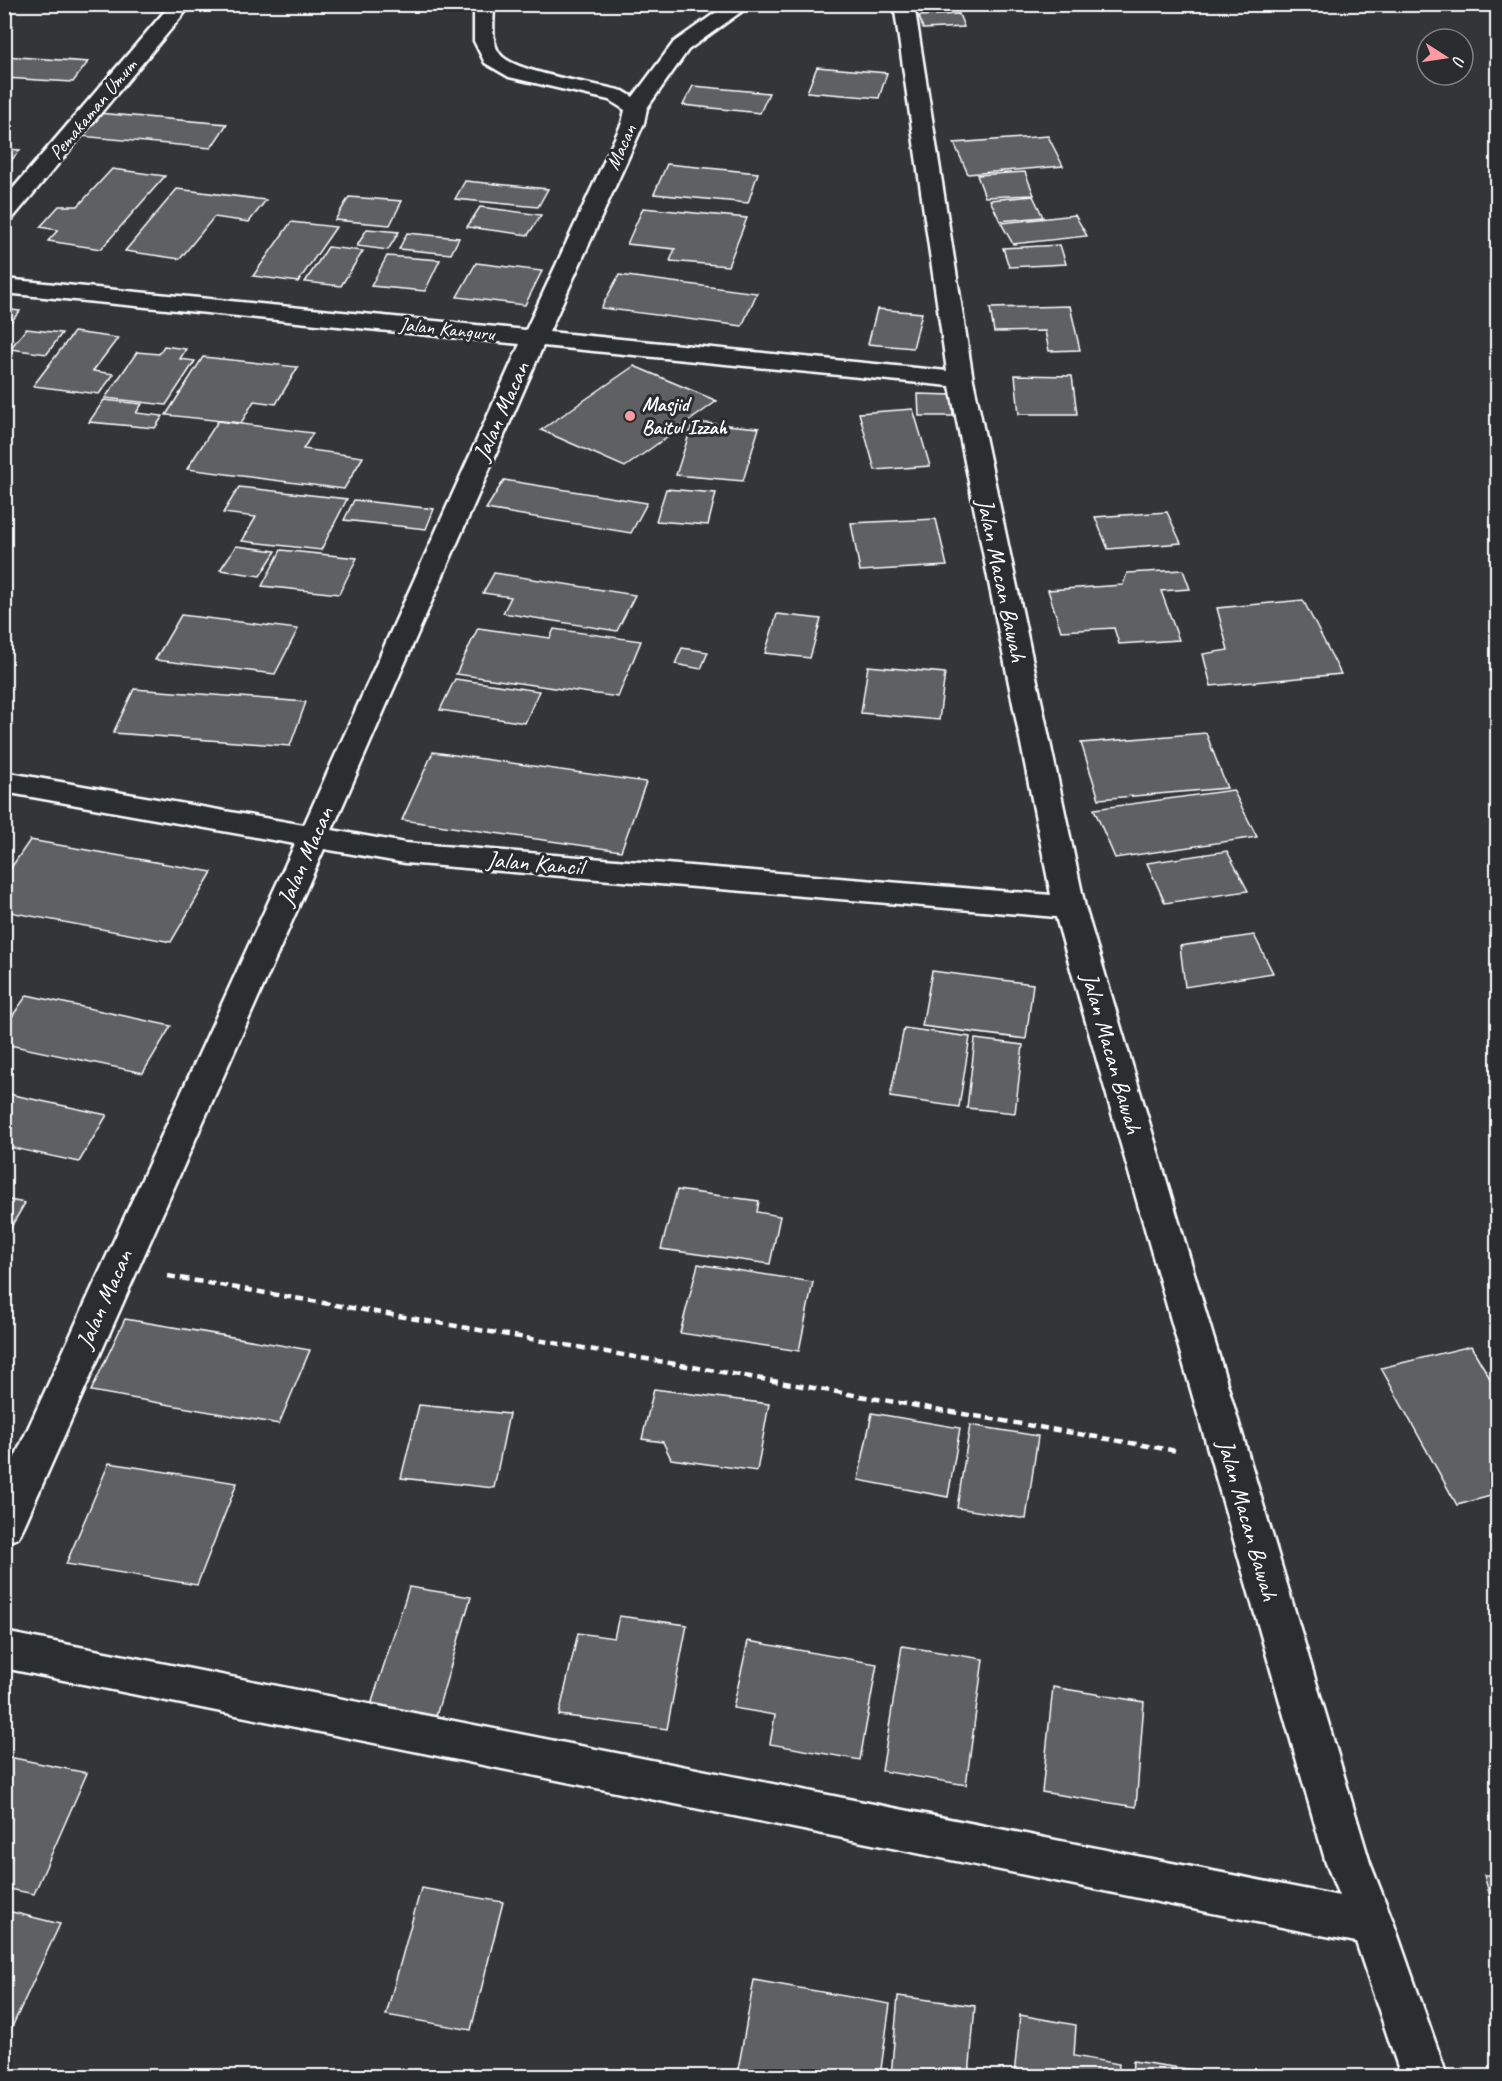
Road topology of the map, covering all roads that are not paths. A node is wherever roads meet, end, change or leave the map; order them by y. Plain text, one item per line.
1 (182, 4) edge
2 (484, 4) edge
3 (742, 4) edge
4 (904, 4) edge
5 (636, 108) junction
6 (604, 185) joint
7 (4, 214) edge
8 (4, 286) edge
9 (533, 337) junction
10 (961, 380) junction
11 (4, 782) edge
12 (313, 837) junction
13 (1069, 907) junction
14 (4, 1527) edge
15 (4, 1650) edge
16 (1372, 1924) junction
17 (1424, 2076) edge

1 - 7 street, Pemakaman Umum
2 - 5 street
3 - 5 street, Macan
4 - 10 street, Jalan Macan Bawah
5 - 6 street, Macan
6 - 9 street, Jalan Macan
8 - 9 street, Jalan Kanguru
9 - 10 street, Jalan Kanguru
9 - 12 street, Jalan Macan
10 - 13 street, Jalan Macan Bawah
11 - 12 street, Jalan Kancil
12 - 13 street, Jalan Kancil
12 - 14 street, Jalan Macan
13 - 16 street, Jalan Macan Bawah
15 - 16 street
16 - 17 street, Jalan Macan Bawah

